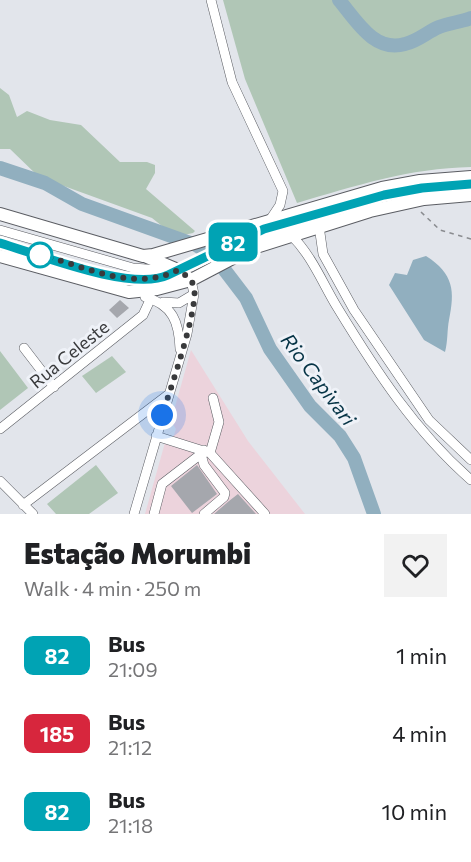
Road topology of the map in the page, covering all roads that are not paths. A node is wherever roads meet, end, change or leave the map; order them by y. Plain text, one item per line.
1 (211, 0) edge
2 (471, 177) edge
3 (471, 184) edge
4 (471, 189) edge
5 (471, 195) edge
6 (4, 217) edge
7 (270, 220) junction
8 (319, 226) junction
9 (0, 230) edge
10 (291, 235) junction
11 (0, 243) edge
12 (222, 248) junction
13 (0, 256) edge
14 (143, 256) junction
15 (178, 270) junction
16 (196, 277) junction
17 (129, 292) junction
18 (194, 294) junction
19 (156, 300) junction
20 (24, 348) dead end
21 (180, 358) junction
22 (54, 387) junction
23 (169, 394) junction
24 (213, 398) dead end
25 (0, 429) edge
26 (156, 436) junction
27 (205, 452) junction
28 (463, 454) junction
29 (471, 460) edge
30 (455, 466) junction
31 (471, 480) edge
32 (0, 481) edge
33 (23, 505) junction
34 (33, 514) edge
35 (134, 514) edge
36 (154, 514) edge
37 (204, 514) edge
38 (265, 514) edge

1 - 7 street
2 - 7 main road
3 - 12 street
4 - 12 street
5 - 8 main road
6 - 14 main road
7 - 14 main road
8 - 10 main road
8 - 28 street
9 - 15 street
10 - 16 main road
10 - 30 street
11 - 15 street
12 - 15 street
13 - 17 main road
14 - 15 main road
15 - 16 main road
16 - 17 main road
16 - 18 street
17 - 19 street
18 - 19 street
18 - 21 street
19 - 21 street
19 - 22 street, Rua Celeste
20 - 22 street
21 - 23 street
22 - 25 street, Rua Celeste
23 - 26 street
23 - 33 street
24 - 27 street
26 - 27 street
26 - 35 street
27 - 36 street
27 - 37 street
27 - 38 street
28 - 29 street
28 - 30 street
30 - 31 street
32 - 33 street
33 - 34 street

